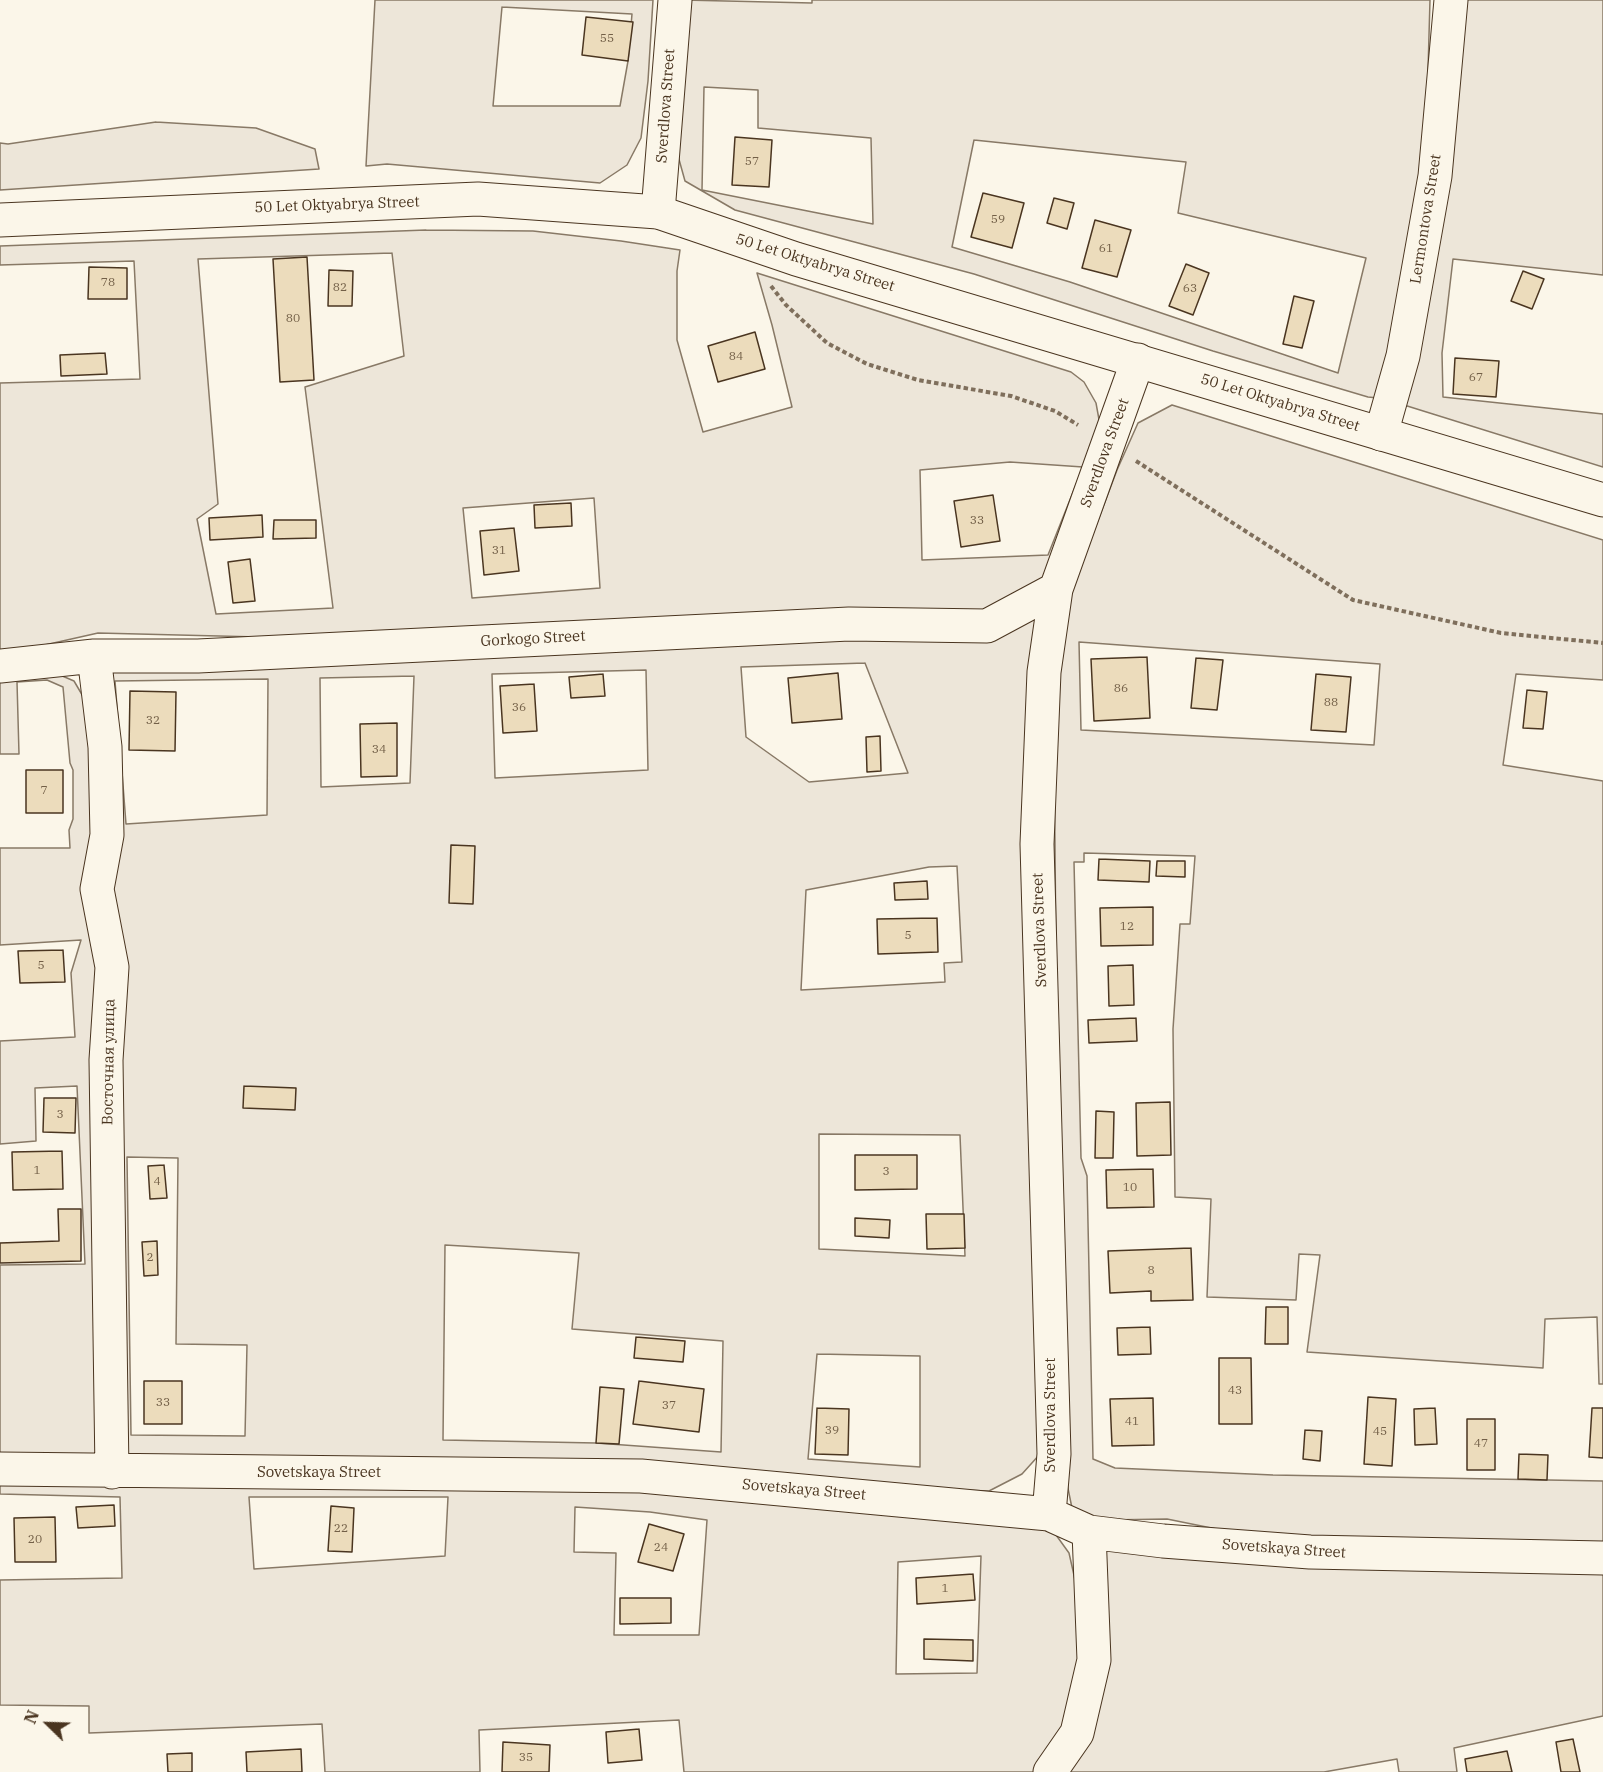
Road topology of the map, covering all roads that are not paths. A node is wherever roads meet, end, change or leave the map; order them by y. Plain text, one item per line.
1 (675, 0) edge
2 (1451, 0) edge
3 (658, 212) junction
4 (0, 220) edge
5 (1138, 360) junction
6 (1380, 434) junction
7 (1603, 501) edge
8 (1056, 589) junction
9 (94, 656) junction
10 (0, 666) edge
11 (0, 1469) edge
12 (112, 1472) junction
13 (1049, 1514) junction
14 (1089, 1532) junction
15 (1603, 1558) edge
16 (1050, 1772) edge

1 - 3 street, Sverdlova Street
2 - 6 street, Lermontova Street
3 - 4 street, 50 Let Oktyabrya Street
3 - 5 street, 50 Let Oktyabrya Street
5 - 6 street, 50 Let Oktyabrya Street
5 - 8 street, Sverdlova Street
6 - 7 street, 50 Let Oktyabrya Street
8 - 9 street, Gorkogo Street
8 - 13 street, Sverdlova Street
9 - 10 street, Gorkogo Street
9 - 12 street, Восточная улица
11 - 12 street, Sovetskaya Street
12 - 13 street, Sovetskaya Street
13 - 14 street, Sovetskaya Street
14 - 15 street, Sovetskaya Street
14 - 16 street

